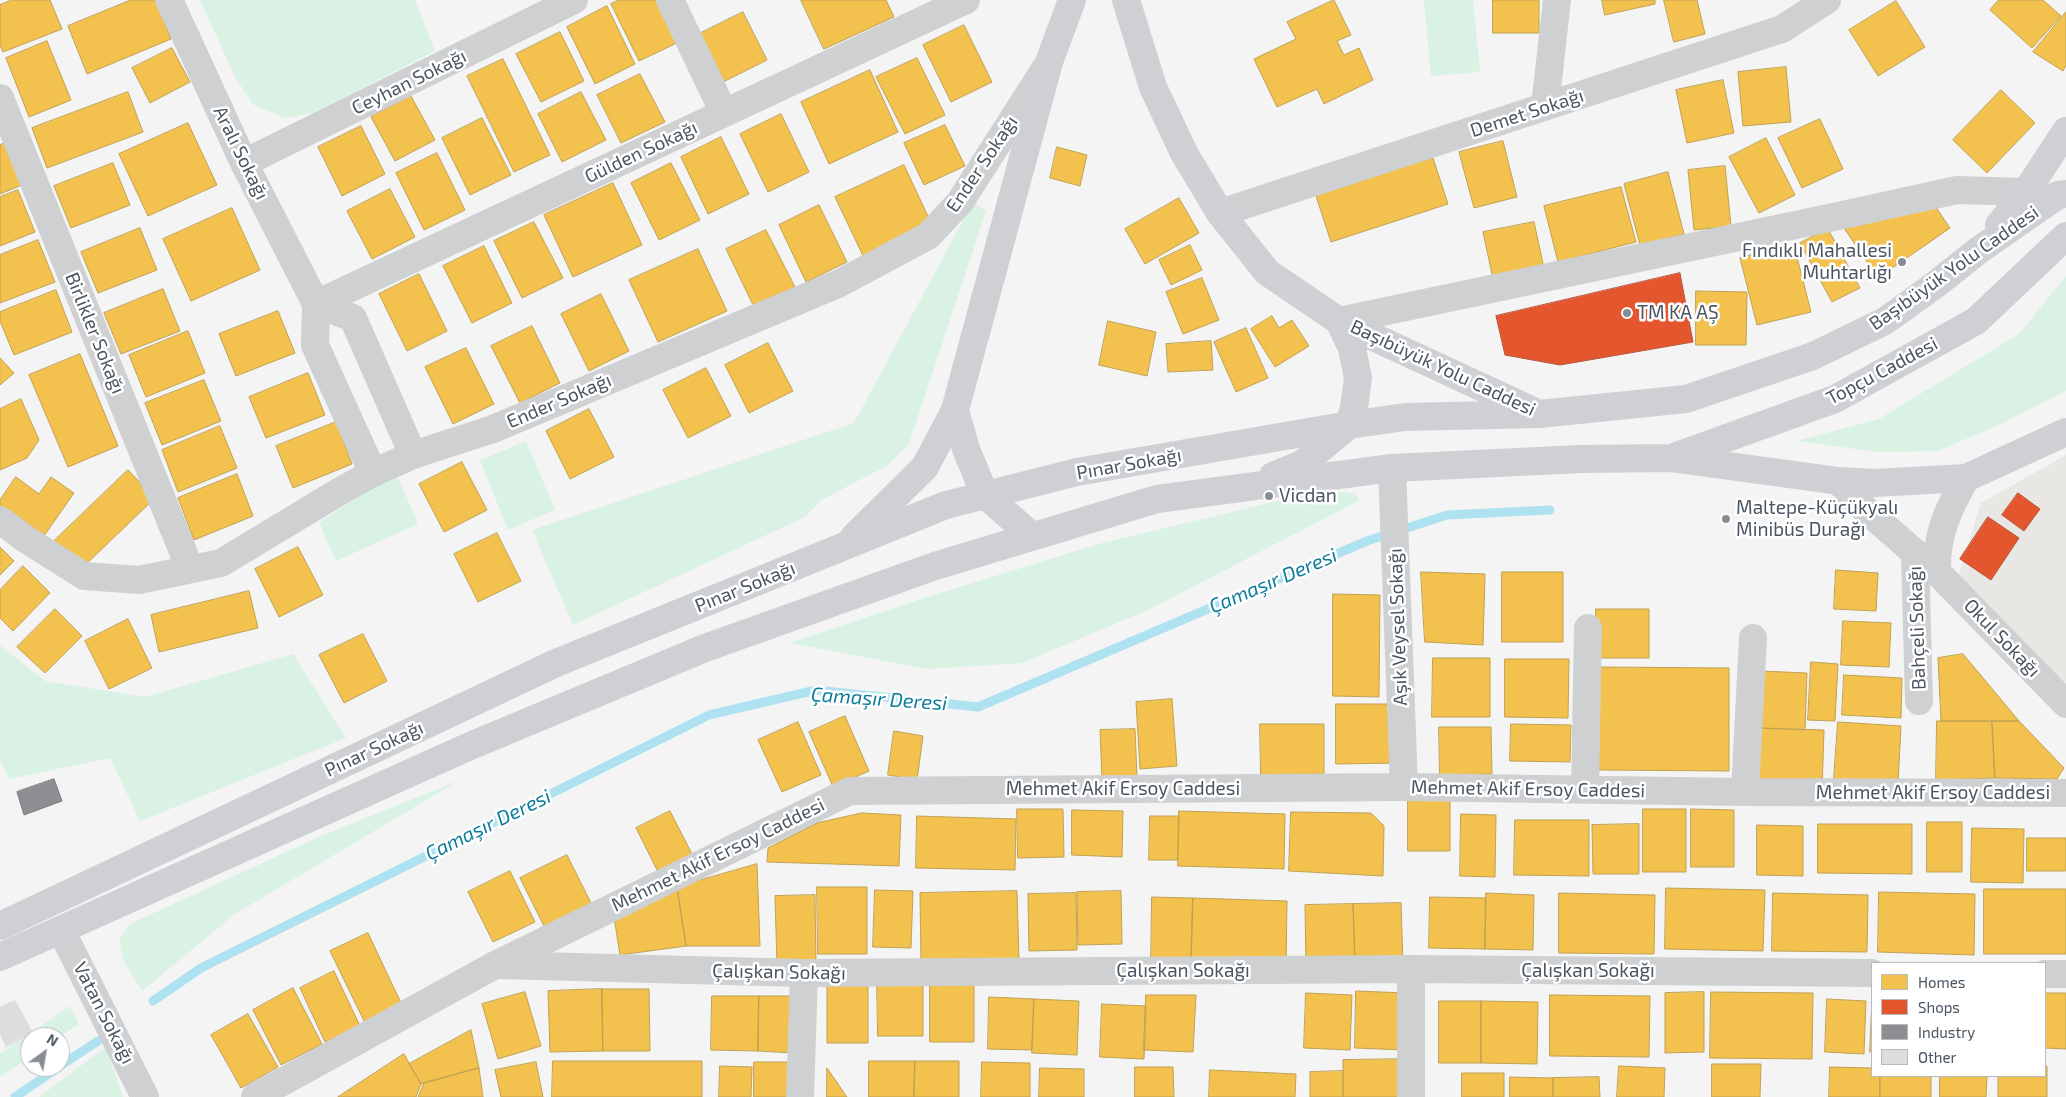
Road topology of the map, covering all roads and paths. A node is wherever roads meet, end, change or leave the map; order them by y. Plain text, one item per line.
1 (168, 0) edge
2 (574, 0) edge
3 (670, 0) edge
4 (966, 0) edge
5 (1072, 0) edge
6 (1126, 0) edge
7 (1557, 0) edge
8 (1827, 0) edge
9 (1049, 62) junction
10 (0, 98) edge
11 (1545, 106) junction
12 (724, 113) junction
13 (2066, 131) edge
14 (244, 163) junction
15 (2026, 192) junction
16 (2066, 194) edge
17 (1220, 213) junction
18 (2066, 236) edge
19 (1978, 250) junction
20 (316, 304) junction
21 (1339, 321) junction
22 (956, 410) junction
23 (1539, 414) junction
24 (1349, 425) junction
25 (2066, 432) edge
26 (413, 455) junction
27 (1670, 458) junction
28 (1392, 468) junction
29 (373, 473) junction
30 (1966, 478) junction
31 (1839, 481) junction
32 (1246, 487) junction
33 (985, 495) junction
34 (0, 520) edge
35 (1032, 536) junction
36 (845, 546) junction
37 (1915, 554) junction
38 (190, 569) junction
39 (1937, 572) junction
40 (1588, 628) dead end
41 (1752, 638) dead end
42 (1919, 701) dead end
43 (2066, 704) edge
44 (1404, 786) junction
45 (1585, 790) junction
46 (1745, 792) junction
47 (2066, 793) edge
48 (0, 926) edge
49 (62, 930) junction
50 (0, 956) edge
51 (495, 965) junction
52 (1411, 969) junction
53 (804, 973) junction
54 (1871, 973) edge
55 (2046, 974) edge
56 (2066, 974) edge
57 (145, 1097) edge
58 (255, 1097) edge
59 (800, 1097) edge
60 (1412, 1097) edge

1 - 14 street, Aralı Sokağı
2 - 14 street, Ceyhan Sokağı
3 - 12 street
4 - 12 street, Gülden Sokağı
5 - 9 main road
6 - 17 main road, Başıbüyük Yolu Caddesi
7 - 11 street
8 - 11 street, Demet Sokağı
9 - 22 main road
9 - 26 street, Ender Sokağı
10 - 38 street, Birlikler Sokağı
11 - 17 street, Demet Sokağı
12 - 20 street, Gülden Sokağı
13 - 15 main road
14 - 20 street, Aralı Sokağı
15 - 19 main road
15 - 21 street
16 - 19 main road, Başıbüyük Yolu Caddesi
17 - 21 main road, Başıbüyük Yolu Caddesi
18 - 27 main road, Topçu Caddesi
19 - 23 main road, Başıbüyük Yolu Caddesi
20 - 26 street
20 - 29 street, Aralı Sokağı
21 - 23 main road, Başıbüyük Yolu Caddesi
21 - 24 main road
22 - 33 main road
22 - 36 main road
23 - 24 main road, Pınar Sokağı
24 - 32 main road
24 - 33 main road, Pınar Sokağı
25 - 30 main road
26 - 29 street, Ender Sokağı
27 - 28 main road
27 - 31 main road
28 - 32 main road
28 - 44 street, Aşık Veysel Sokağı
29 - 38 street, Ender Sokağı
30 - 31 main road
30 - 39 street
31 - 37 street, Okul Sokağı
32 - 35 main road
33 - 35 main road
33 - 36 main road, Pınar Sokağı
34 - 38 street, Ender Sokağı
35 - 49 main road, Pınar Sokağı
36 - 48 main road, Pınar Sokağı
37 - 39 street, Okul Sokağı
37 - 42 street, Bahçeli Sokağı
39 - 43 street, Okul Sokağı
40 - 45 street
41 - 46 street
44 - 45 street, Mehmet Akif Ersoy Caddesi
44 - 51 street, Mehmet Akif Ersoy Caddesi
45 - 46 street, Mehmet Akif Ersoy Caddesi
46 - 47 street, Mehmet Akif Ersoy Caddesi
49 - 50 main road, Pınar Sokağı
49 - 57 street, Vatan Sokağı
51 - 53 street, Çalışkan Sokağı
51 - 58 street, Mehmet Akif Ersoy Caddesi
52 - 53 street, Çalışkan Sokağı
52 - 54 street, Çalışkan Sokağı
52 - 60 street
53 - 59 street
55 - 56 street

